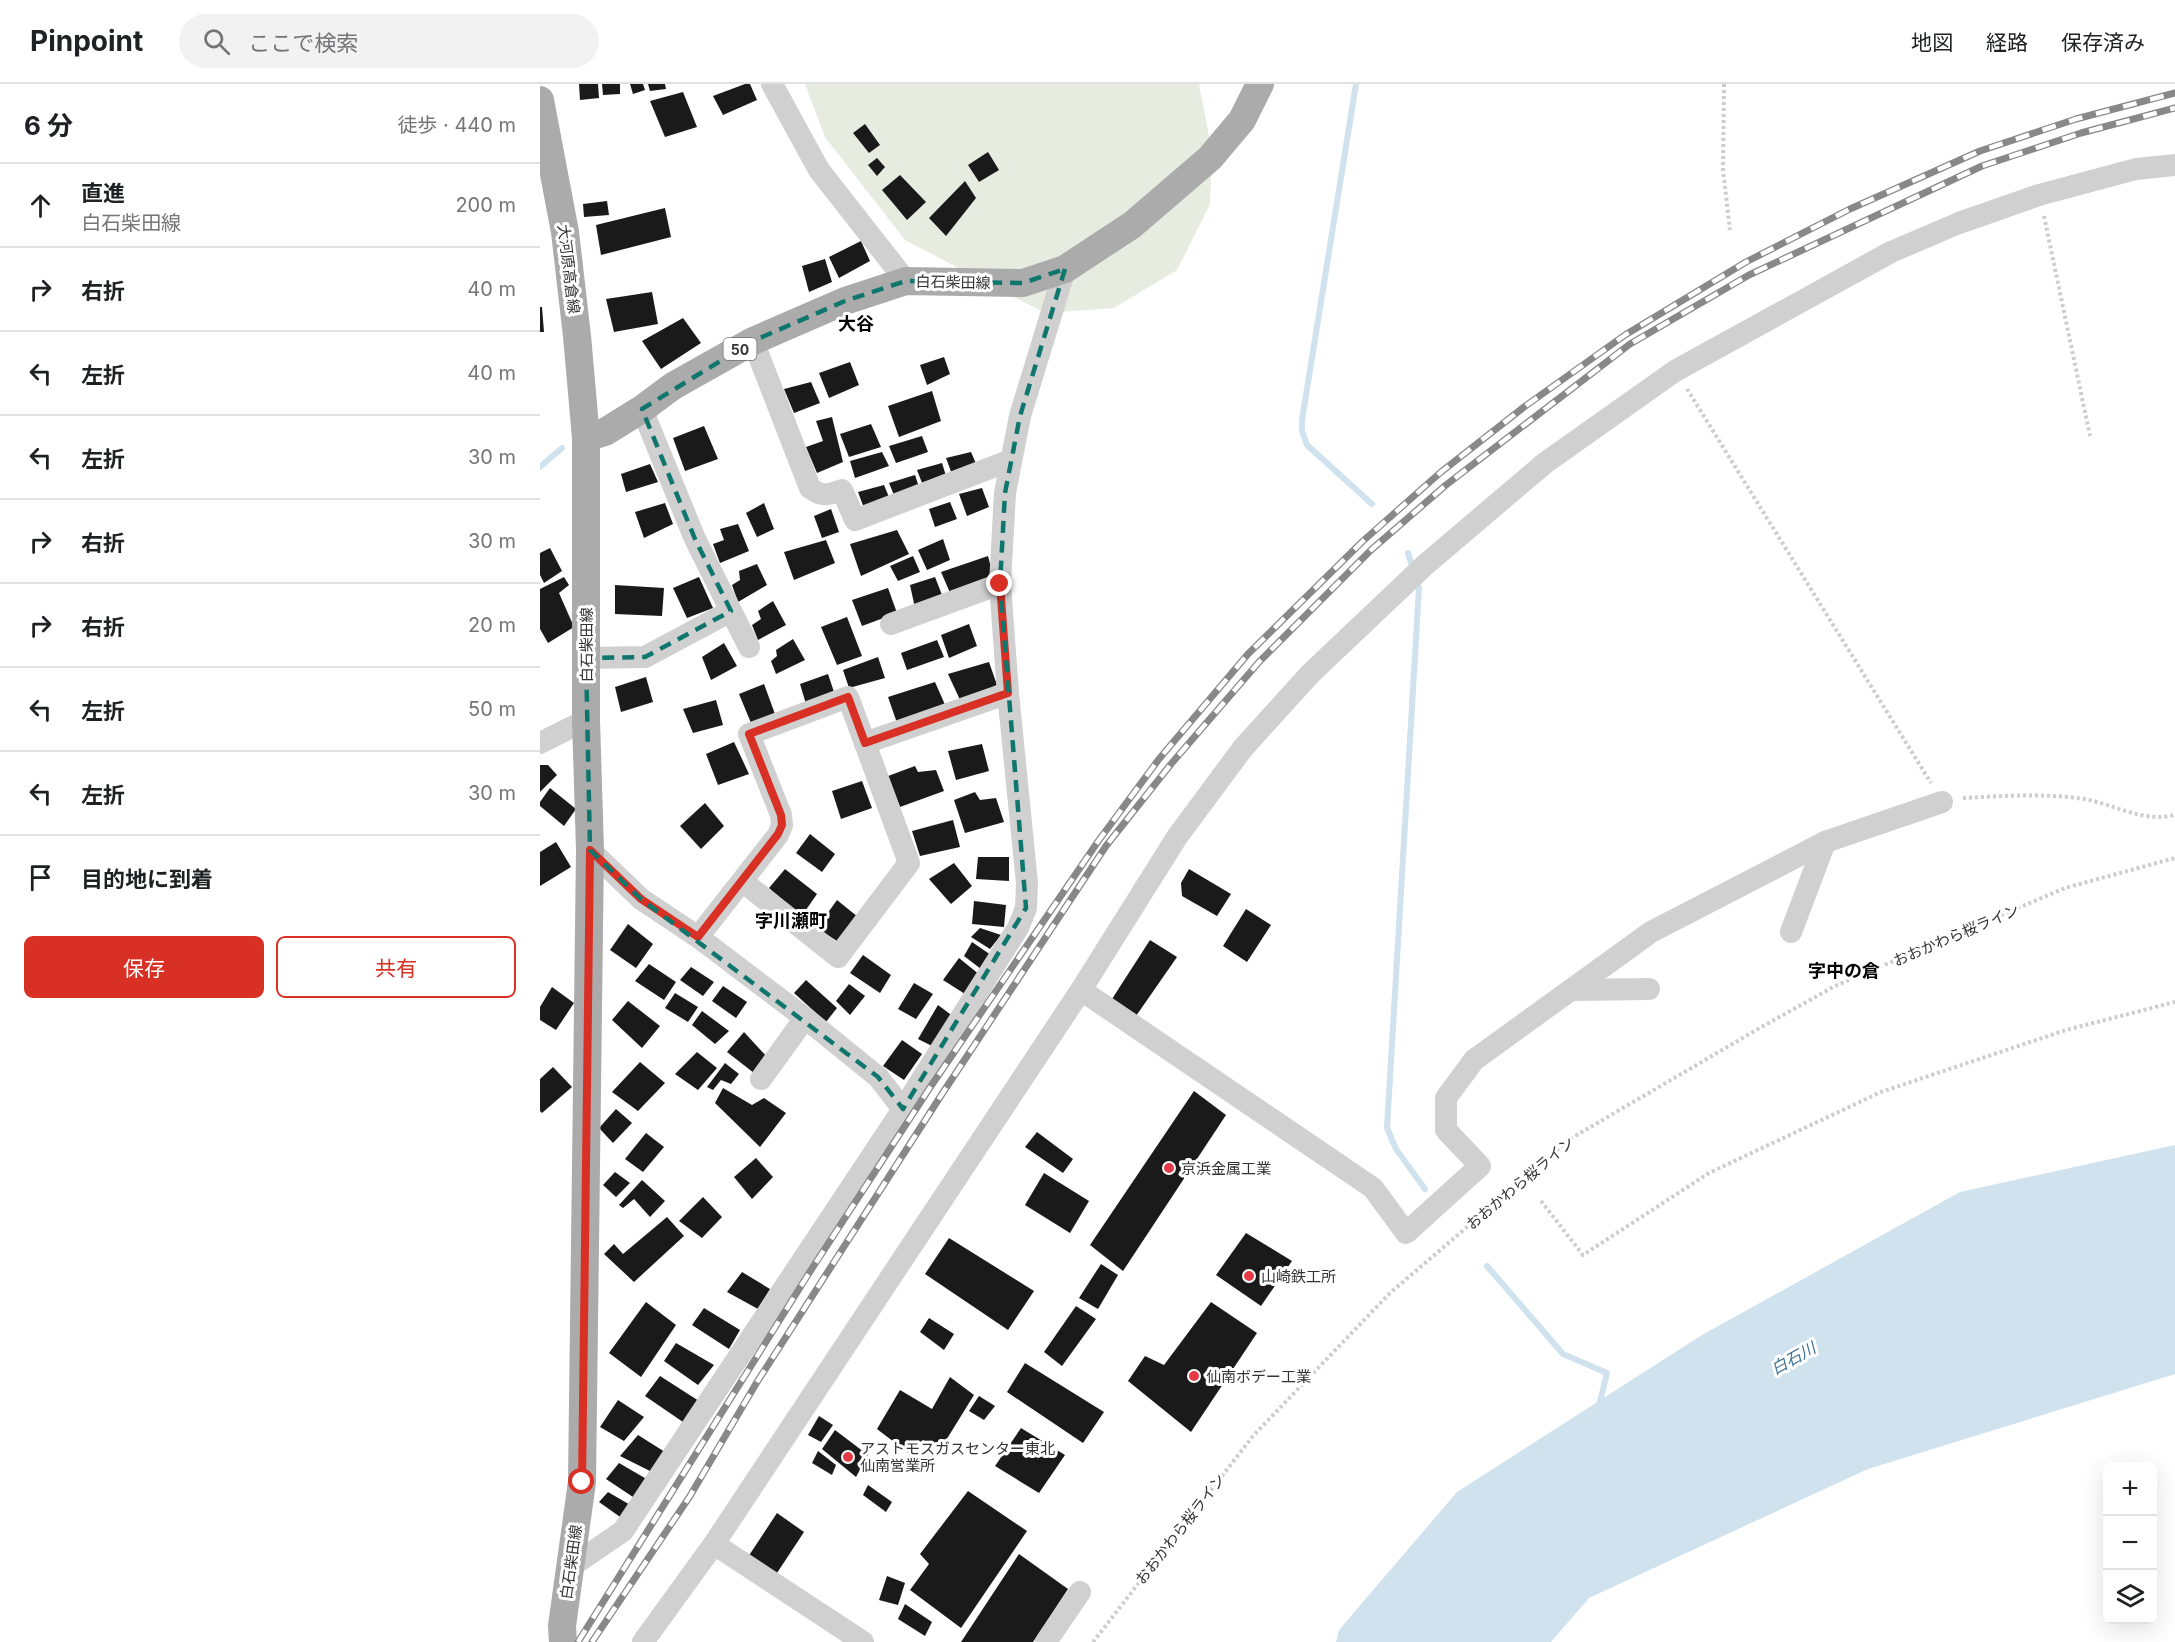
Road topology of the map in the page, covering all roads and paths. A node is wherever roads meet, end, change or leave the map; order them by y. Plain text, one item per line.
1 (772, 84) edge
2 (1260, 84) edge
3 (1724, 84) edge
4 (540, 100) edge
5 (2175, 153) edge
6 (2175, 165) edge
7 (2136, 169) junction
8 (2039, 195) junction
9 (1730, 230) dead end
10 (1065, 269) junction
11 (906, 281) junction
12 (753, 341) junction
13 (1676, 371) junction
14 (642, 409) junction
15 (2090, 436) dead end
16 (586, 438) junction
17 (1011, 460) junction
18 (1000, 584) junction
19 (731, 611) junction
20 (891, 624) dead end
21 (749, 647) dead end
22 (586, 658) junction
23 (1008, 693) junction
24 (586, 720) junction
25 (540, 743) edge
26 (865, 743) junction
27 (1942, 802) junction
28 (2175, 815) edge
29 (1825, 842) junction
30 (590, 850) junction
31 (2175, 858) edge
32 (742, 881) junction
33 (1791, 932) dead end
34 (698, 937) junction
35 (1649, 989) dead end
36 (1081, 990) junction
37 (1570, 990) junction
38 (2175, 1002) edge
39 (806, 1018) junction
40 (761, 1079) dead end
41 (903, 1108) junction
42 (1541, 1202) dead end
43 (714, 1544) junction
44 (572, 1566) junction
45 (1080, 1592) dead end
46 (559, 1637) edge
47 (643, 1642) edge
48 (863, 1642) edge
49 (1046, 1642) edge
50 (1093, 1642) edge

1 - 11 street
2 - 10 main road, 白石柴田線 / 50
3 - 9 path
4 - 16 main road, 大河原高倉線
5 - 7 street
6 - 7 street
7 - 8 street
8 - 13 street
8 - 15 path
10 - 11 main road, 白石柴田線 / 50
10 - 17 street
11 - 12 main road, 白石柴田線 / 50
12 - 14 main road, 白石柴田線 / 50
12 - 17 street
13 - 27 path
13 - 36 street
14 - 16 main road, 白石柴田線 / 50
14 - 19 street
16 - 22 main road, 白石柴田線
17 - 18 street
18 - 20 street
18 - 23 street
19 - 21 street
19 - 22 street
22 - 24 main road, 白石柴田線
23 - 26 street
23 - 41 street
24 - 25 street
24 - 30 main road, 白石柴田線
26 - 32 street
26 - 32 street
27 - 28 path
27 - 29 street
29 - 33 street
29 - 37 street
30 - 34 street
30 - 44 main road, 白石柴田線
31 - 50 path, おおかわら桜ライン
32 - 34 street
34 - 39 street
35 - 37 street
36 - 37 street
36 - 43 street
38 - 42 path
39 - 40 street
39 - 41 street
41 - 44 street
43 - 47 street
43 - 48 street
44 - 46 main road, 白石柴田線
45 - 49 street

